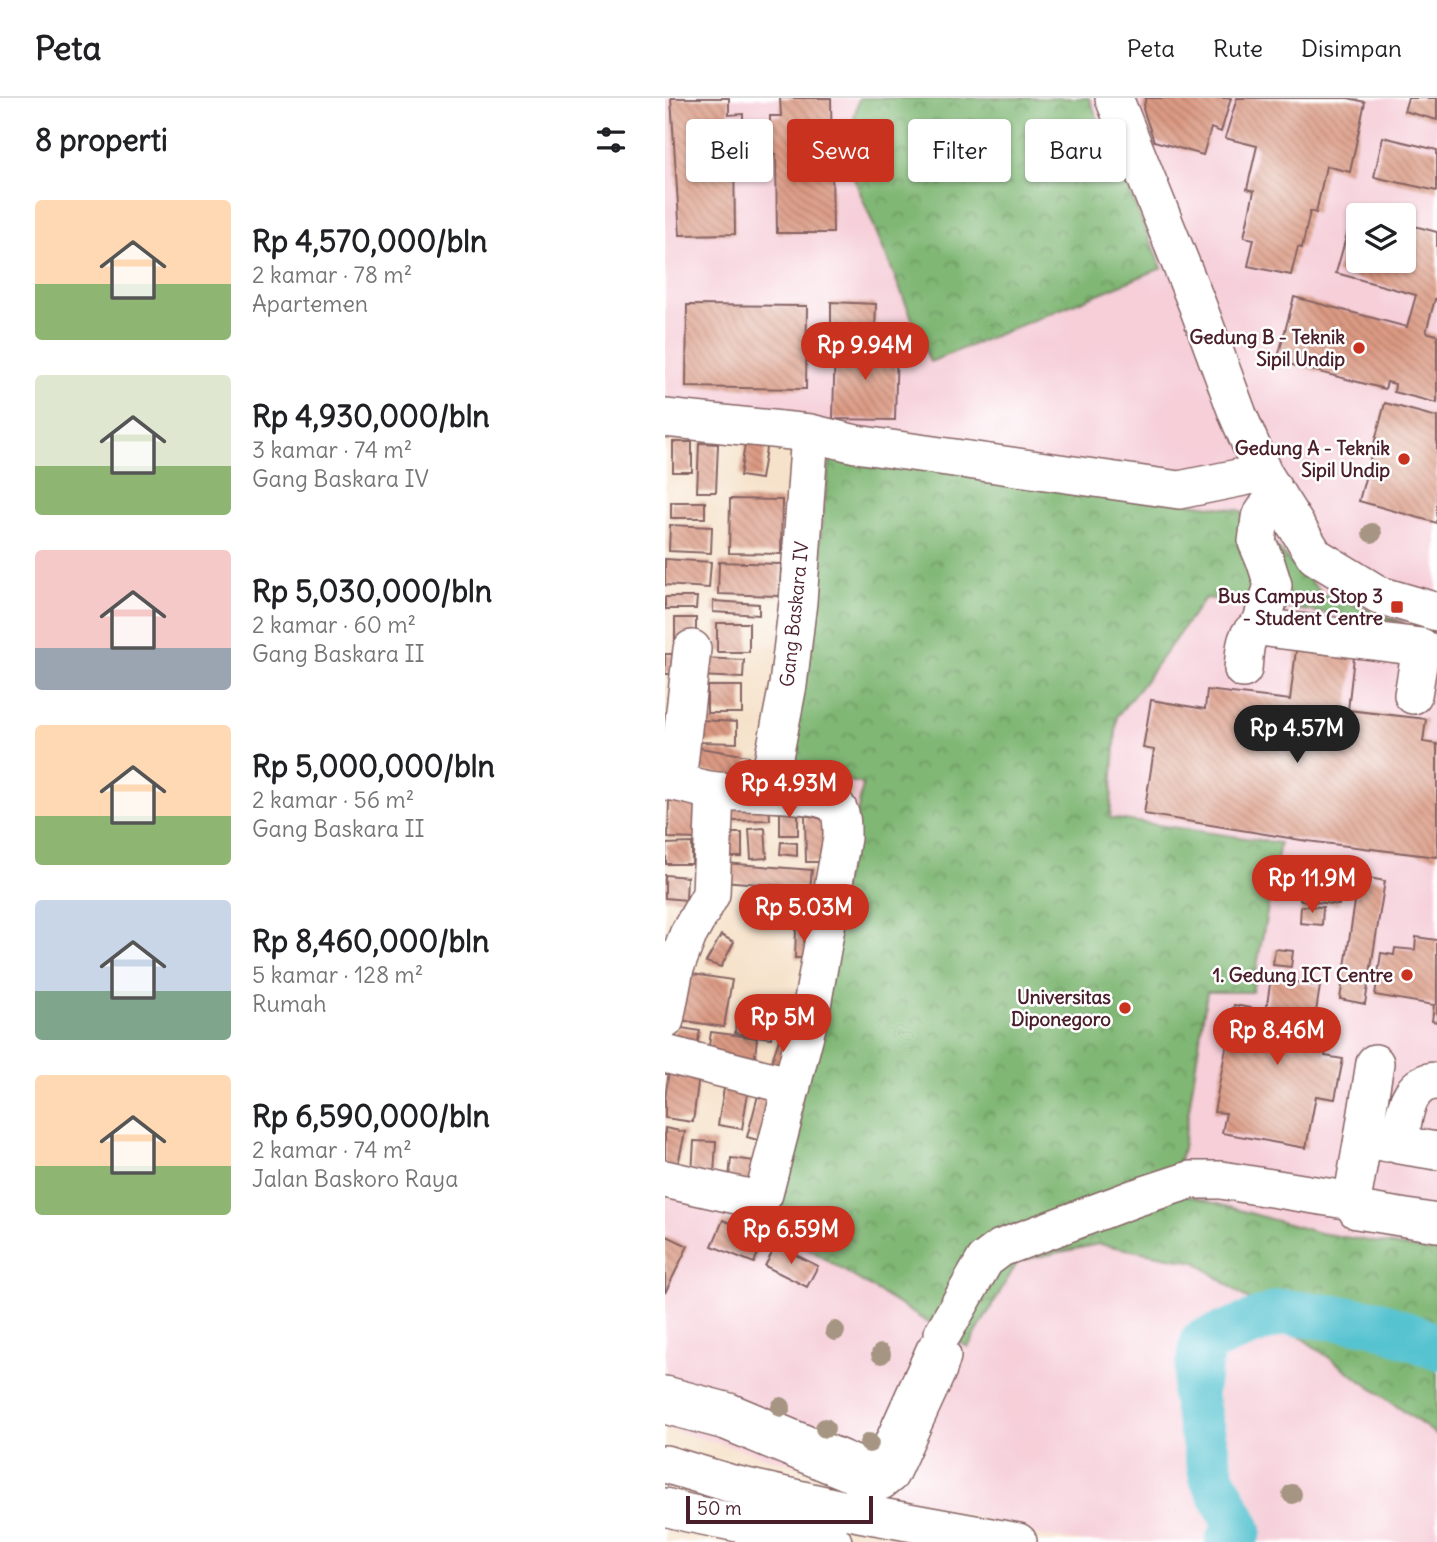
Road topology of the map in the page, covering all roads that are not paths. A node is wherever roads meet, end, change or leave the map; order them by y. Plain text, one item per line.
1 (1114, 98) edge
2 (665, 418) edge
3 (810, 433) junction
4 (1269, 483) junction
5 (1437, 612) edge
6 (1261, 627) junction
7 (1429, 638) edge
8 (692, 649) dead end
9 (1243, 669) dead end
10 (1413, 695) dead end
11 (671, 781) edge
12 (715, 791) junction
13 (767, 793) junction
14 (665, 1020) edge
15 (665, 1055) edge
16 (1375, 1063) dead end
17 (1437, 1080) edge
18 (792, 1086) junction
19 (1363, 1138) junction
20 (1399, 1145) junction
21 (1437, 1151) edge
22 (665, 1179) edge
23 (1352, 1201) junction
24 (1437, 1223) edge
25 (943, 1333) dead end
26 (665, 1395) edge
27 (665, 1405) edge
28 (665, 1464) edge
29 (864, 1497) junction
30 (665, 1507) edge
31 (824, 1541) edge
32 (1017, 1542) edge

1 - 4 street
2 - 3 street
3 - 4 street
3 - 13 street, Gang Baskara IV
4 - 5 street
4 - 6 street
6 - 7 street
6 - 9 street
7 - 10 street
8 - 11 street
11 - 12 street
12 - 13 street
12 - 14 street
13 - 18 street
15 - 18 street
16 - 19 street
17 - 20 street
18 - 22 street
19 - 20 street
19 - 23 street
20 - 21 street
23 - 24 street
23 - 25 street
26 - 29 street
27 - 29 street
28 - 29 street
29 - 32 street
30 - 31 street

